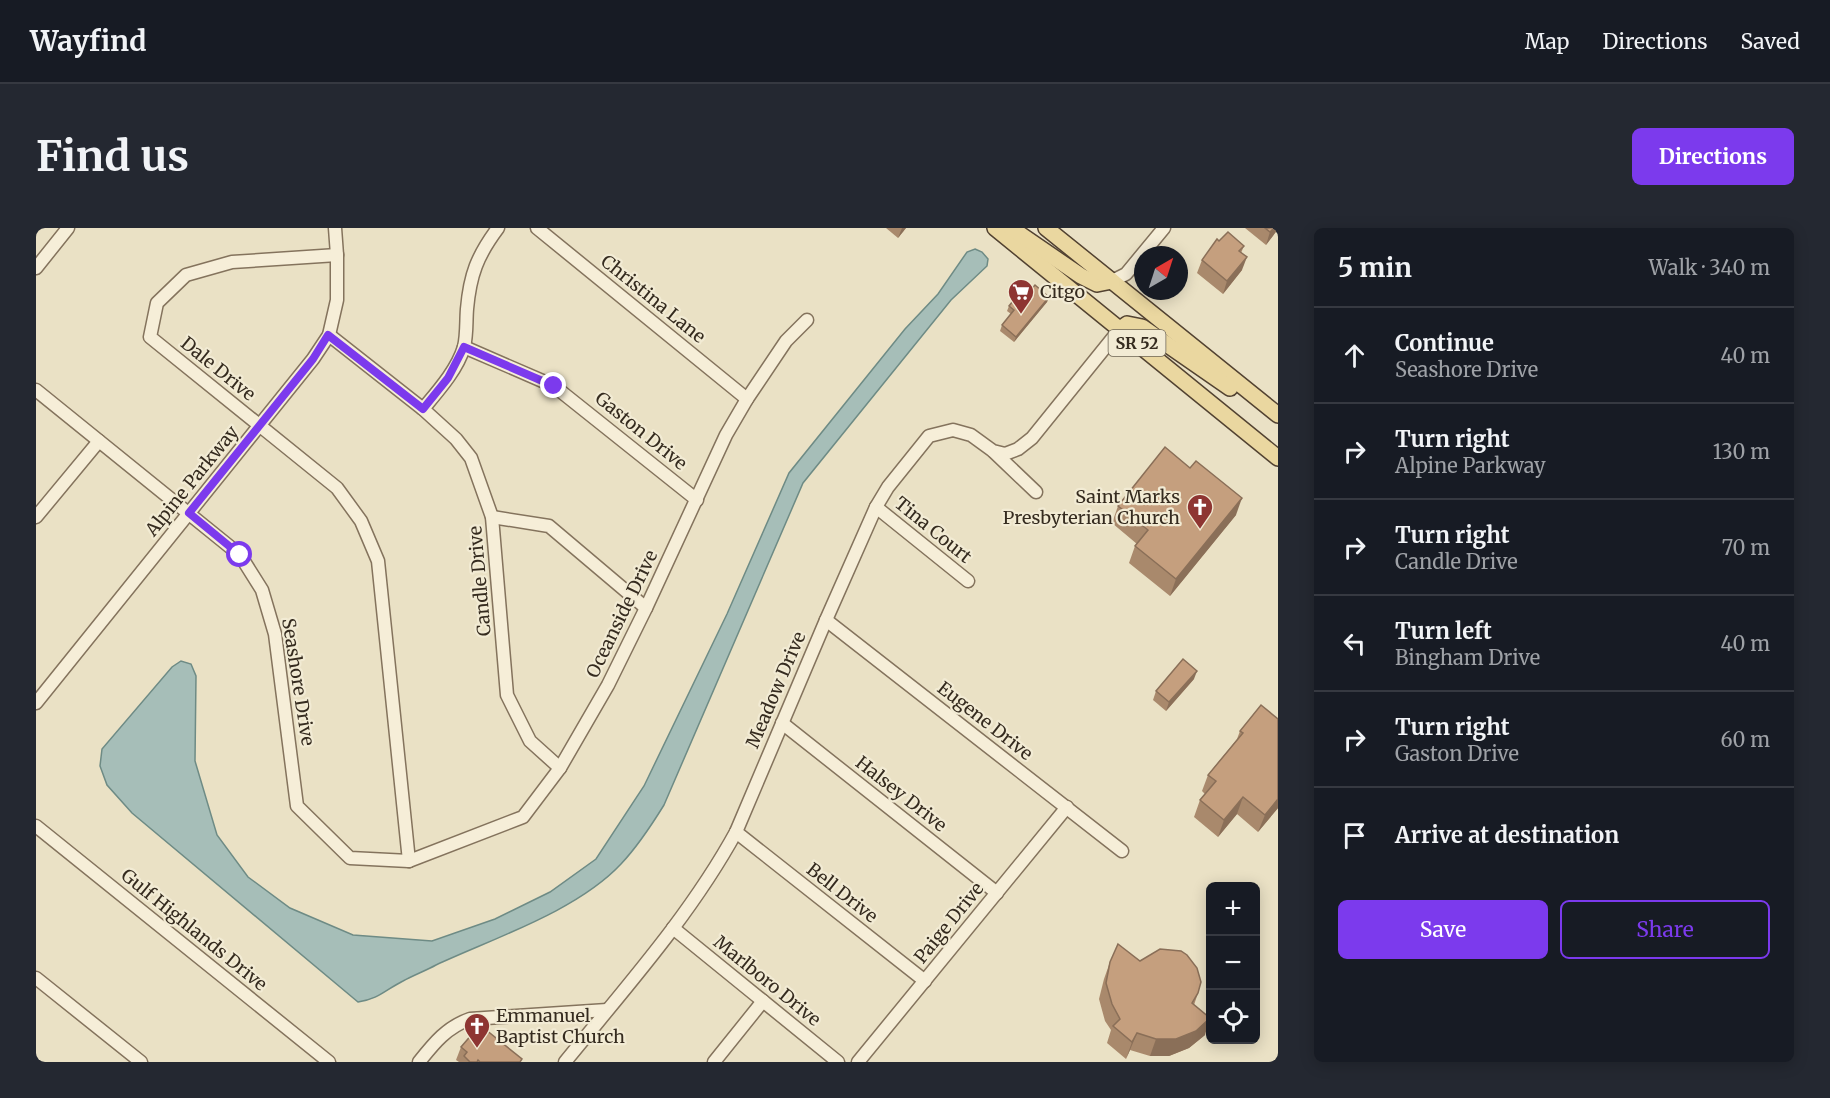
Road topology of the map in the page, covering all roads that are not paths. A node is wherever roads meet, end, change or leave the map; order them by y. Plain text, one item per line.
1 (68, 228) edge
2 (335, 228) edge
3 (498, 228) edge
4 (537, 228) edge
5 (995, 228) edge
6 (1011, 228) edge
7 (1046, 228) edge
8 (1164, 228) edge
9 (337, 255) junction
10 (36, 268) edge
11 (1112, 281) junction
12 (807, 320) dead end
13 (1120, 329) junction
14 (328, 335) junction
15 (464, 347) junction
16 (36, 390) edge
17 (747, 399) junction
18 (423, 409) junction
19 (1274, 412) edge
20 (259, 426) junction
21 (99, 441) junction
22 (993, 451) junction
23 (1278, 458) edge
24 (1036, 492) dead end
25 (697, 500) junction
26 (876, 507) junction
27 (189, 513) junction
28 (36, 517) edge
29 (492, 517) junction
30 (968, 581) dead end
31 (646, 608) junction
32 (826, 620) junction
33 (36, 703) edge
34 (782, 723) junction
35 (560, 768) junction
36 (1067, 807) junction
37 (36, 826) edge
38 (736, 832) junction
39 (1122, 852) dead end
40 (409, 861) junction
41 (997, 893) junction
42 (673, 928) junction
43 (36, 978) edge
44 (925, 981) junction
45 (763, 1001) junction
46 (607, 1010) junction
47 (141, 1062) edge
48 (329, 1062) edge
49 (419, 1062) edge
50 (566, 1062) edge
51 (714, 1062) edge
52 (838, 1062) edge
53 (858, 1062) edge

1 - 10 street
2 - 9 street, Alpine Parkway
3 - 15 street
4 - 17 street, Christina Lane
5 - 13 main road, SR 52
6 - 11 main road
7 - 11 main road, SR 52
8 - 11 street
9 - 14 street, Alpine Parkway
9 - 20 street, Dale Drive
11 - 19 main road, SR 52
12 - 17 street, Oceanside Drive
13 - 19 main road
13 - 22 street
13 - 23 main road, SR 52
14 - 18 street, Candle Drive
14 - 20 street, Alpine Parkway
15 - 18 street
15 - 25 street, Gaston Drive
16 - 21 street, Seashore Drive
17 - 25 street, Oceanside Drive
18 - 29 street, Candle Drive
20 - 27 street, Alpine Parkway
20 - 40 street, Dale Drive
21 - 27 street, Seashore Drive
21 - 28 street
22 - 24 street, Meadow Drive
22 - 26 street, Meadow Drive
25 - 31 street, Oceanside Drive
26 - 30 street, Tina Court
26 - 32 street, Meadow Drive
27 - 33 street, Alpine Parkway
27 - 40 street, Seashore Drive
29 - 31 street
29 - 35 street, Candle Drive
31 - 35 street, Oceanside Drive
32 - 34 street, Meadow Drive
32 - 36 street, Eugene Drive
34 - 38 street, Meadow Drive
34 - 41 street, Halsey Drive
35 - 40 street, Oceanside Drive
36 - 39 street, Eugene Drive
36 - 41 street, Paige Drive
37 - 48 street, Gulf Highlands Drive
38 - 42 street, Meadow Drive
38 - 44 street, Bell Drive
41 - 44 street, Paige Drive
42 - 45 street, Marlboro Drive
42 - 46 street, Meadow Drive
43 - 47 street
44 - 53 street, Paige Drive
45 - 51 street
45 - 52 street, Marlboro Drive
46 - 49 street
46 - 50 street, Meadow Drive

